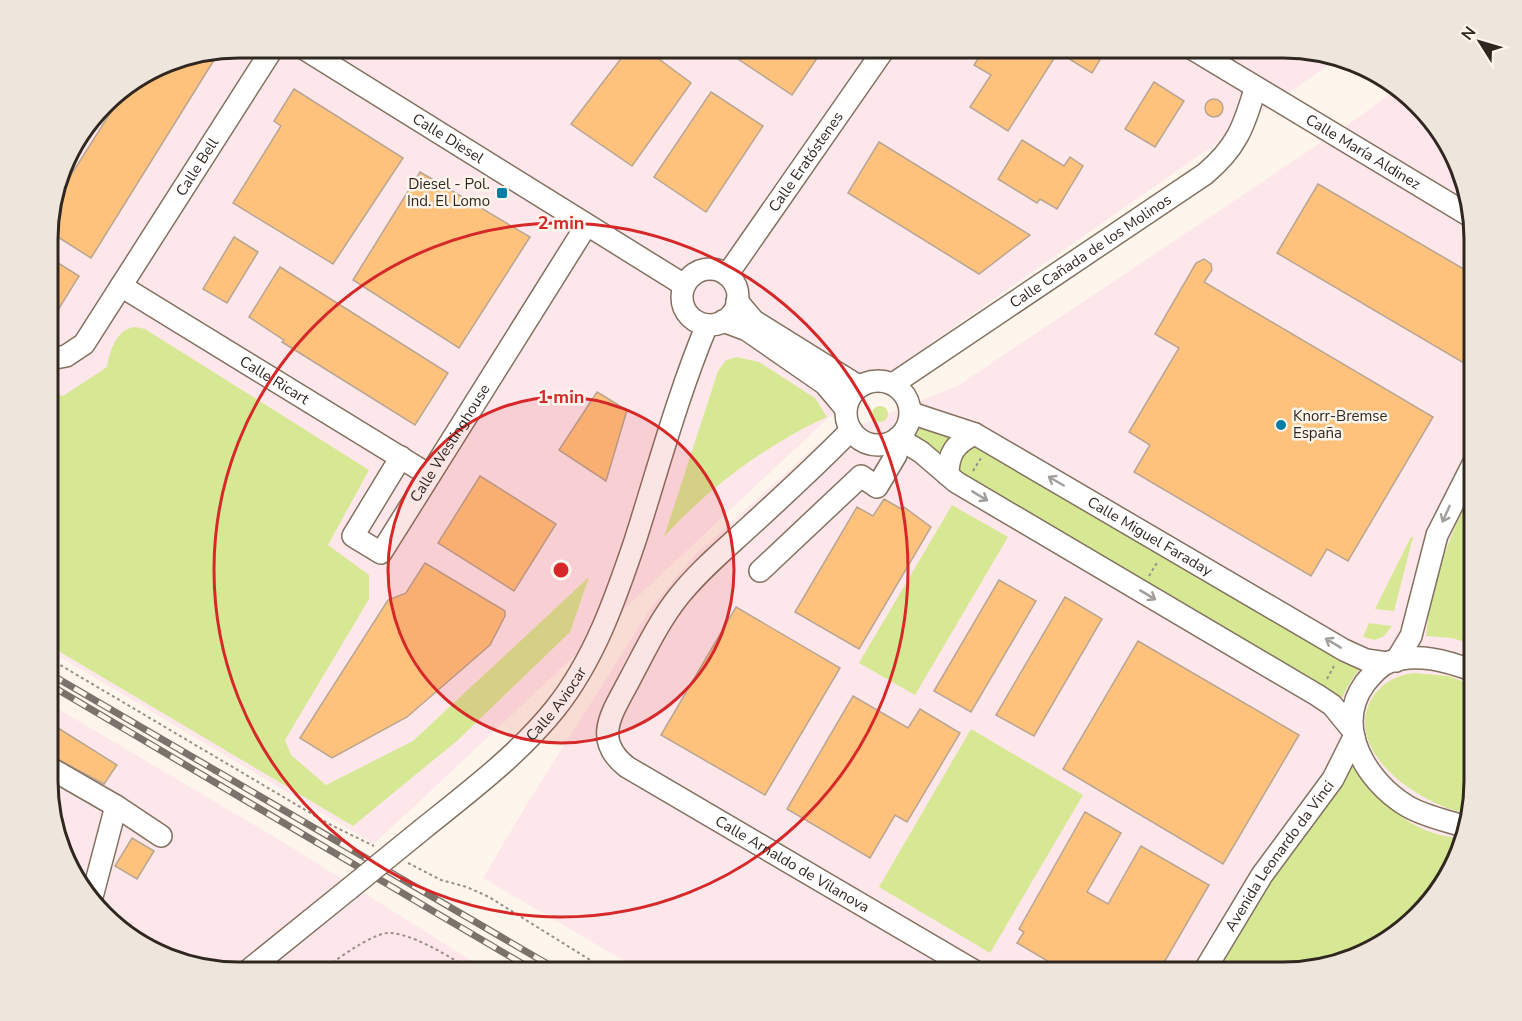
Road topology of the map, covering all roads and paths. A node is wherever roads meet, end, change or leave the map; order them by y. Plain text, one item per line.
1 (878, 58) edge
2 (1207, 58) edge
3 (266, 59) edge
4 (320, 59) edge
5 (1255, 89) junction
6 (1461, 211) edge
7 (586, 226) junction
8 (727, 274) junction
9 (684, 285) junction
10 (121, 286) junction
11 (737, 301) junction
12 (715, 323) junction
13 (59, 357) edge
14 (893, 384) junction
15 (862, 385) junction
16 (846, 409) junction
17 (911, 413) junction
18 (851, 430) junction
19 (898, 438) junction
20 (982, 438) junction
21 (401, 457) junction
22 (429, 475) junction
23 (956, 481) junction
24 (1463, 484) edge
25 (1168, 546) junction
26 (760, 571) dead end
27 (1140, 590) junction
28 (1344, 650) junction
29 (1392, 662) junction
30 (59, 664) edge
31 (1463, 667) edge
32 (1317, 695) junction
33 (1352, 732) junction
34 (59, 773) edge
35 (116, 806) junction
36 (1458, 824) edge
37 (161, 836) dead end
38 (380, 849) dead end
39 (401, 860) dead end
40 (94, 889) edge
41 (259, 962) edge
42 (334, 962) edge
43 (457, 962) edge
44 (593, 962) edge
45 (959, 962) edge
46 (1210, 962) edge

1 - 8 street, Calle Eratóstenes
2 - 5 street, Calle María Aldinez
3 - 10 street, Calle Bell
4 - 7 street, Calle Diesel
5 - 6 street, Calle María Aldinez
5 - 14 street, Calle Cañada de los Molinos
7 - 9 street, Calle Diesel
7 - 22 street, Calle Westinghouse
8 - 9 street
8 - 11 street
9 - 12 street
10 - 13 street, Calle Bell
10 - 21 street, Calle Ricart
11 - 12 street
11 - 15 street
12 - 16 street
12 - 41 street, Calle Aviocar, bridge
14 - 15 street
14 - 17 street
15 - 16 street
16 - 18 street
17 - 19 street
17 - 20 street, Calle Miguel Faraday
18 - 19 street
18 - 45 street, Calle Arnaldo de Vilanova
19 - 23 street
19 - 26 street
20 - 23 path
20 - 23 street
25 -> 20 street, Calle Miguel Faraday
21 - 22 street, Calle Ricart
21 - 22 street, Calle Westinghouse
23 -> 27 street
24 -> 29 street
25 - 27 path
28 -> 25 street, Calle Miguel Faraday
27 -> 32 street
28 - 29 street, Calle Miguel Faraday
28 - 32 path
29 - 31 street, Calle Miguel Faraday
29 - 33 street, Avenida Leonardo da Vinci
30 - 38 path
32 - 33 street
33 - 36 street
33 - 46 street, Avenida Leonardo da Vinci
34 - 35 street
35 - 37 street
35 - 40 street
39 - 44 path
42 - 43 path

